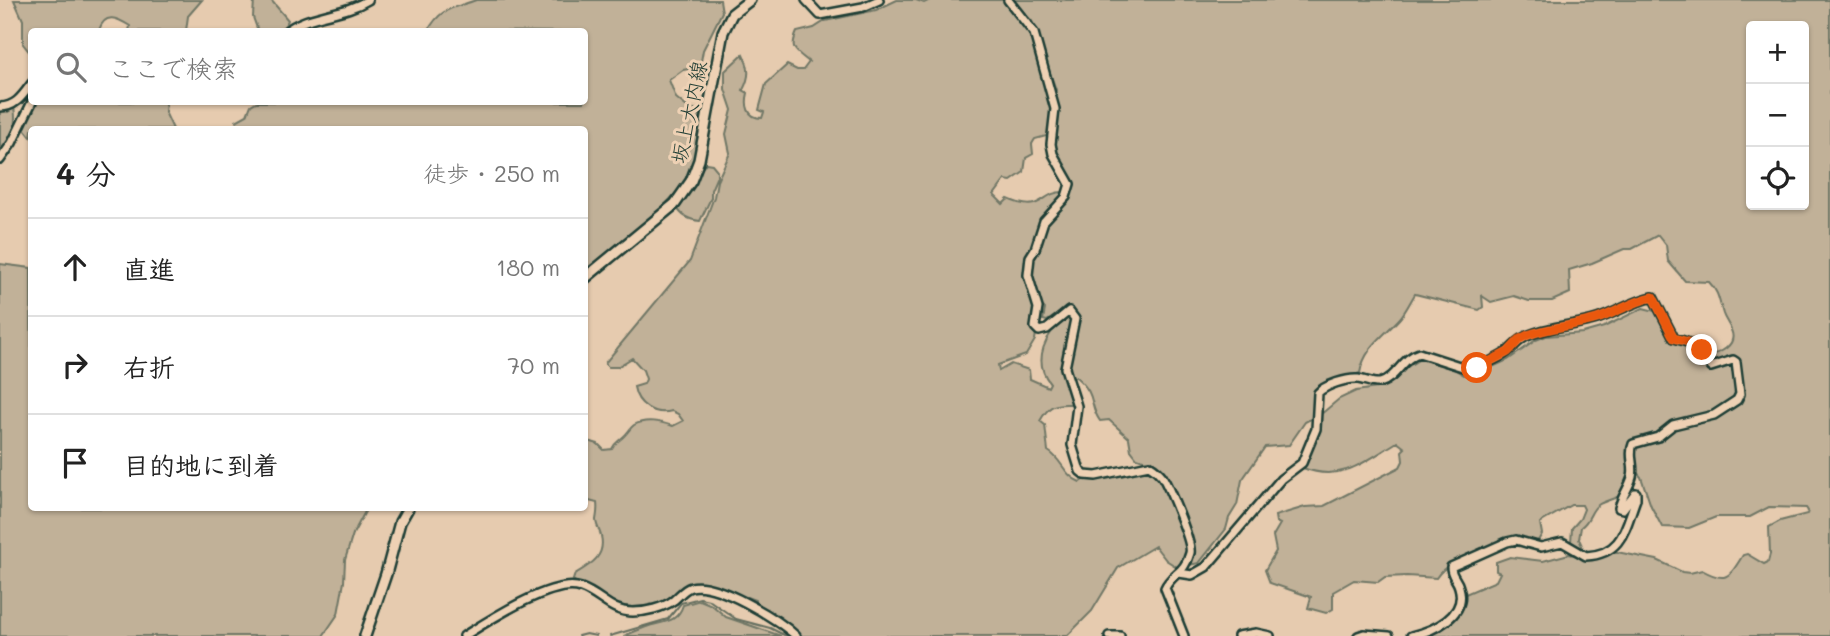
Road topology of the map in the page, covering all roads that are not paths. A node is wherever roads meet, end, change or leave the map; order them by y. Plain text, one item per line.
1 (368, 0) edge
2 (750, 0) edge
3 (806, 0) edge
4 (879, 0) edge
5 (1008, 0) edge
6 (290, 28) edge
7 (28, 89) edge
8 (31, 105) edge
9 (0, 107) edge
10 (0, 160) edge
11 (588, 276) edge
12 (407, 511) edge
13 (1179, 573) junction
14 (365, 636) edge
15 (464, 636) edge
16 (796, 636) edge
17 (1109, 636) edge
18 (1121, 636) edge
19 (1184, 636) edge
20 (1238, 636) edge
21 (1270, 636) edge
22 (1358, 636) edge
23 (1389, 636) edge
24 (1411, 636) edge

1 - 6 street
2 - 11 main road, 坂上大内線
3 - 4 street
5 - 13 street
7 - 9 street
8 - 10 street
12 - 14 main road
13 - 19 street
13 - 24 street
15 - 16 street
17 - 18 street
20 - 21 street
22 - 23 street

